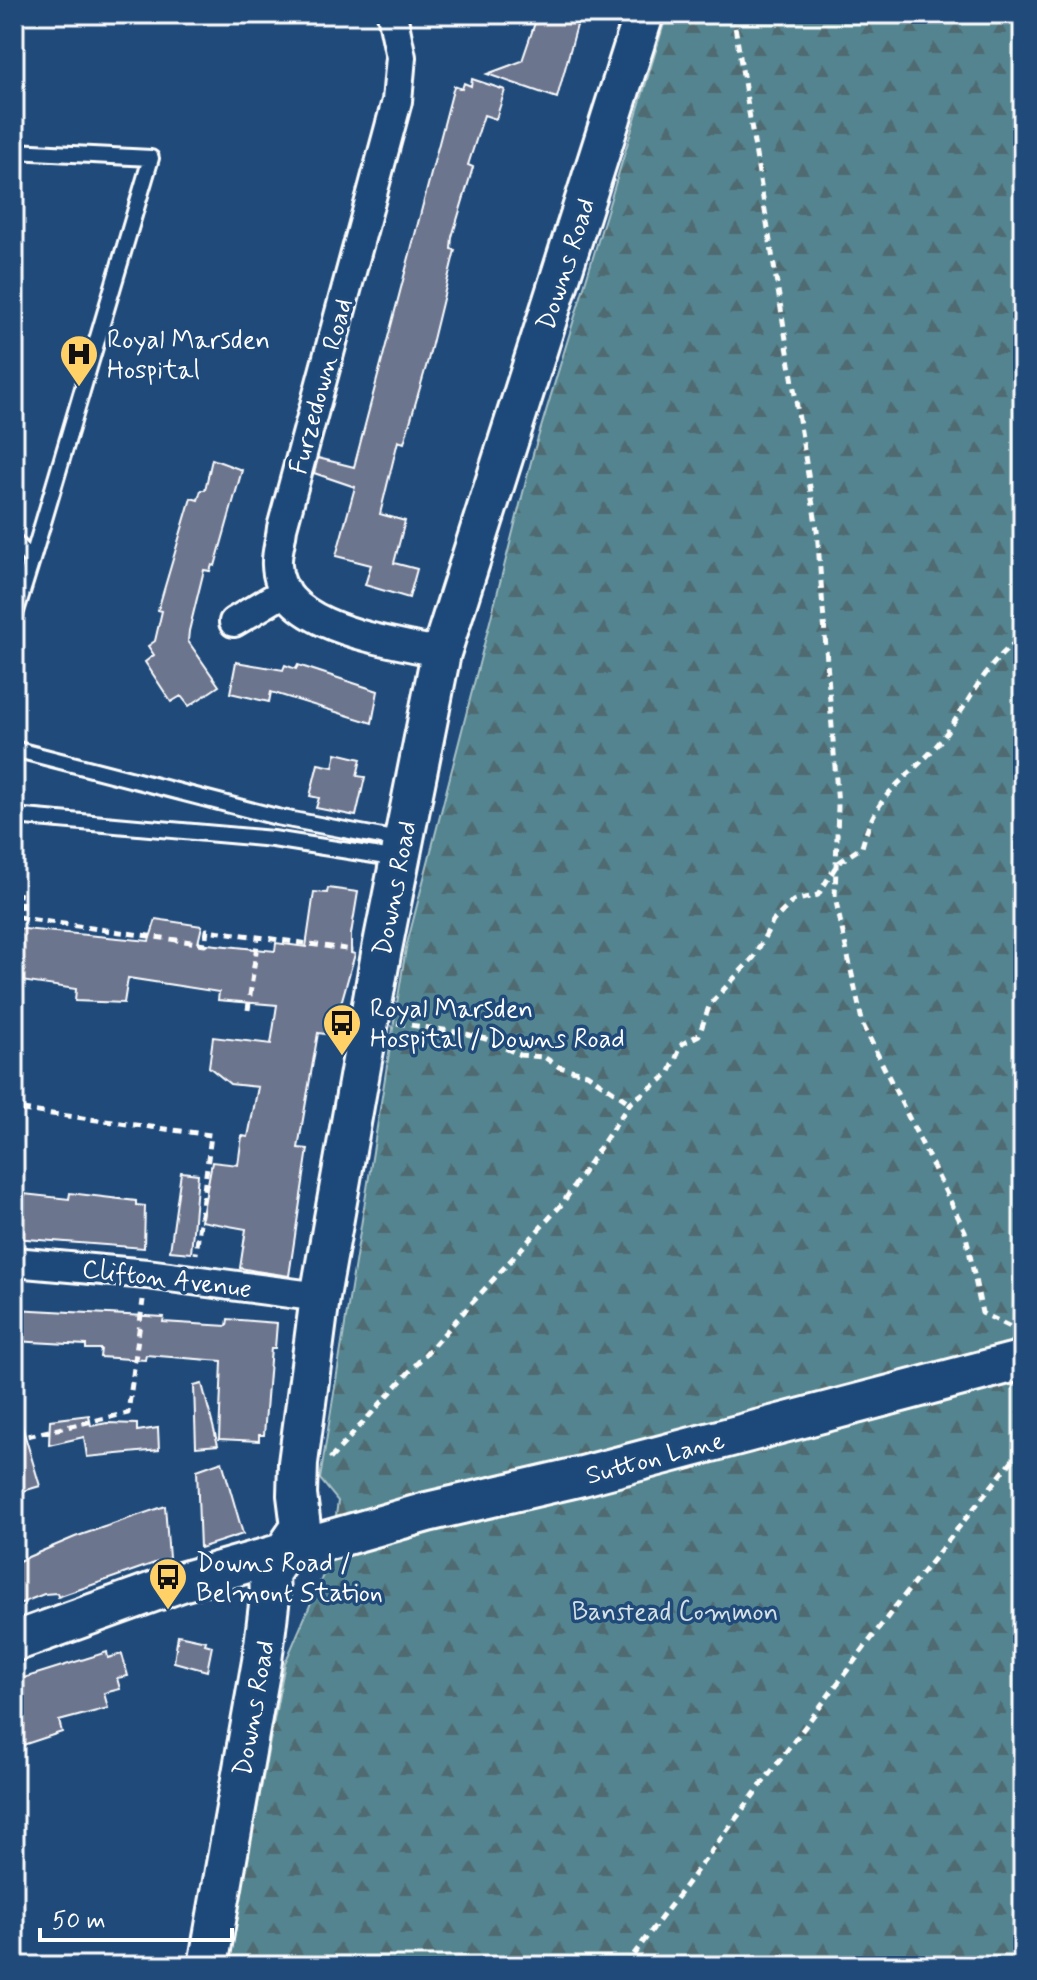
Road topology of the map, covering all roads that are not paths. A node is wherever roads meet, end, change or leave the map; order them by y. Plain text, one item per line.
1 (392, 14) edge
2 (644, 14) edge
3 (14, 151) edge
4 (14, 541) edge
5 (32, 560) junction
6 (286, 591) junction
7 (14, 618) edge
8 (234, 622) dead end
9 (441, 653) junction
10 (14, 749) edge
11 (14, 816) edge
12 (394, 849) junction
13 (14, 1262) edge
14 (320, 1297) junction
15 (1023, 1360) edge
16 (286, 1552) junction
17 (14, 1642) edge
18 (208, 1966) edge

1 - 6 street, Furzedown Road
2 - 9 street, Downs Road
3 - 5 lane
4 - 5 lane
5 - 7 lane
6 - 8 street
6 - 9 street
9 - 12 street, Downs Road
10 - 12 lane
11 - 12 lane
12 - 14 street, Downs Road
13 - 14 street, Clifton Avenue
14 - 16 street, Downs Road
15 - 16 street, Sutton Lane
16 - 17 street, Sutton Lane
16 - 18 street, Downs Road

